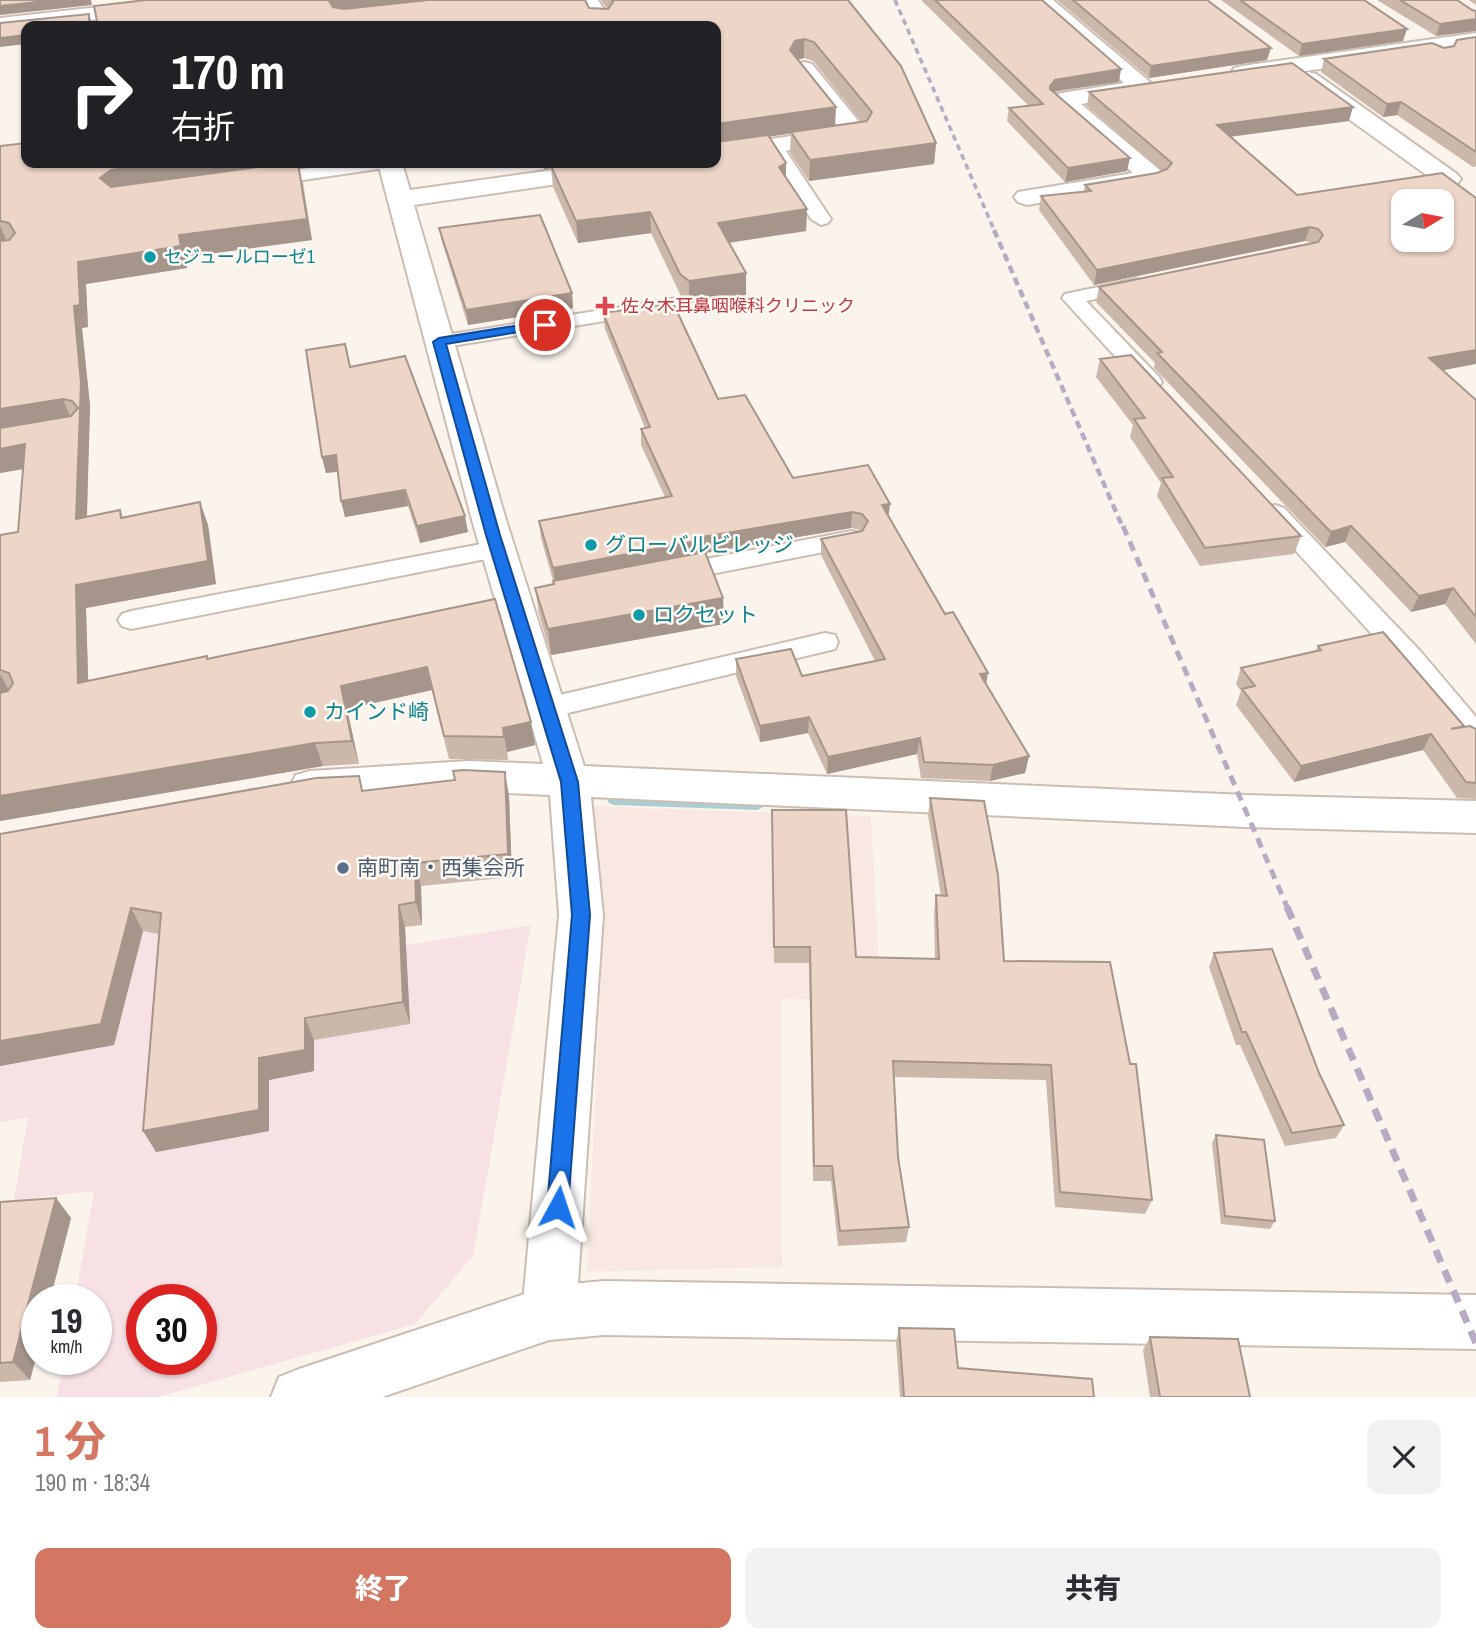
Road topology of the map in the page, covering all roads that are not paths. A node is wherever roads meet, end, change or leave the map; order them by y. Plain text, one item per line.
1 (219, 0) edge
2 (588, 0) edge
3 (1041, 0) edge
4 (177, 4) junction
5 (27, 21) edge
6 (179, 21) edge
7 (600, 21) edge
8 (21, 22) edge
9 (0, 24) edge
10 (1399, 27) edge
11 (1476, 40) edge
12 (1430, 46) junction
13 (1269, 50) edge
14 (1476, 64) edge
15 (1290, 67) junction
16 (803, 68) edge
17 (1223, 76) edge
18 (1169, 83) edge
19 (1142, 87) junction
20 (774, 146) junction
21 (721, 153) edge
22 (347, 168) edge
23 (582, 168) edge
24 (1448, 180) edge
25 (251, 181) edge
26 (394, 181) edge
27 (1027, 197) dead end
28 (821, 219) dead end
29 (1163, 279) edge
30 (677, 304) edge
31 (439, 342) junction
32 (1166, 398) edge
33 (1261, 498) edge
34 (851, 539) edge
35 (497, 549) junction
36 (649, 578) edge
37 (131, 620) dead end
38 (825, 642) dead end
39 (547, 708) junction
40 (1476, 736) edge
41 (569, 782) junction
42 (269, 793) edge
43 (1476, 817) edge
44 (549, 1313) junction
45 (1476, 1322) edge
46 (299, 1397) edge

1 - 4 street
2 - 7 street
3 - 19 street
4 - 5 street
4 - 6 street
8 - 9 street
10 - 12 street
11 - 12 street
12 - 14 street
12 - 15 street
13 - 15 street
15 - 17 street
15 - 24 street
16 - 20 street
18 - 19 street
19 - 27 street
20 - 21 street
20 - 28 lane
22 - 25 lane
23 - 26 street
26 - 31 street
29 - 32 lane
30 - 31 lane
31 - 35 street
33 - 40 lane
34 - 36 lane
35 - 37 lane
35 - 39 street
38 - 39 lane
39 - 41 street
41 - 42 street
41 - 43 street
41 - 44 street
44 - 45 street
44 - 46 street

